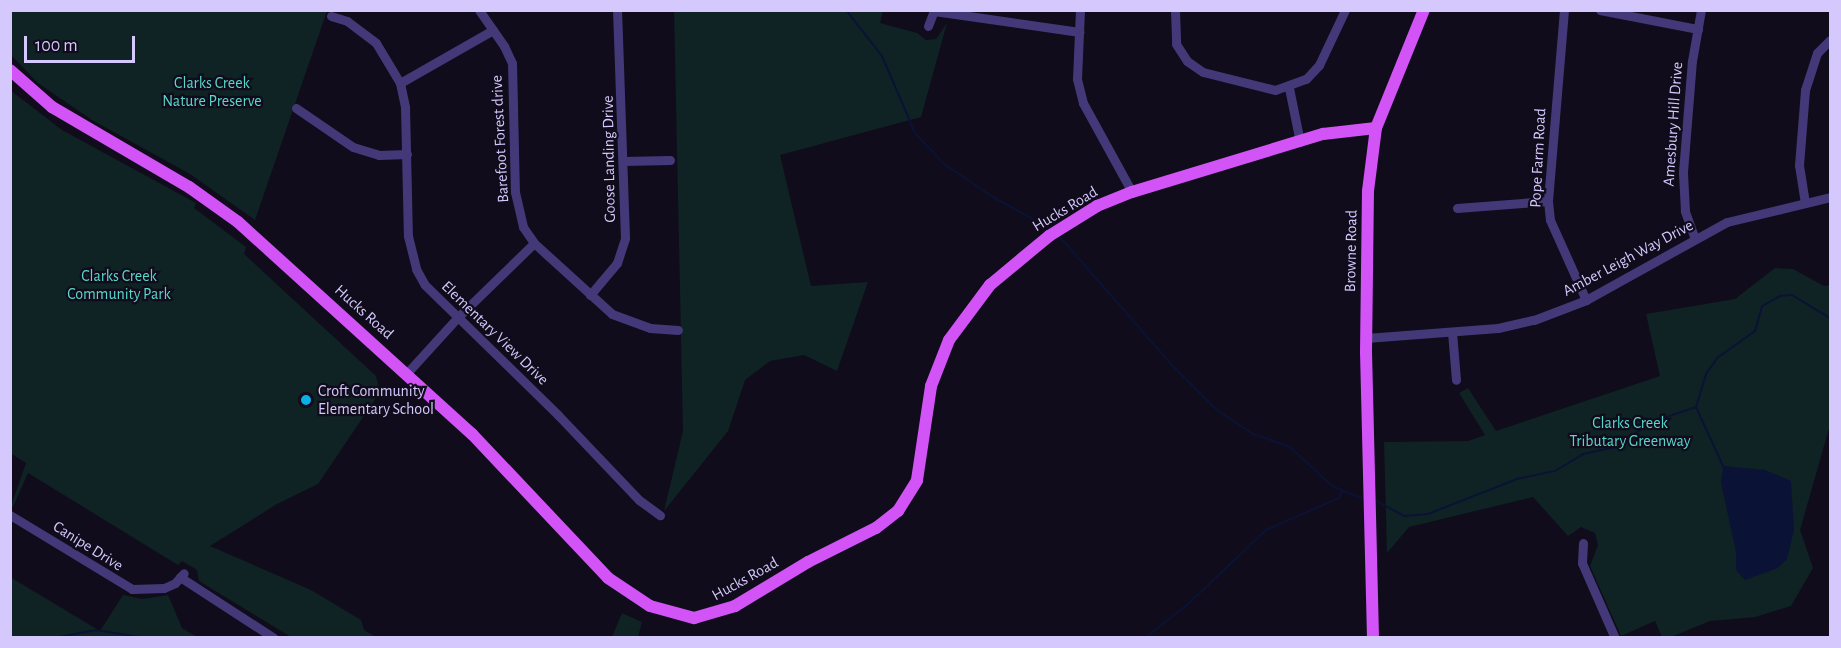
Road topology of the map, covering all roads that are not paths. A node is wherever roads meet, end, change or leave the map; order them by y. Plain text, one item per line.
1 (479, 10) edge
2 (617, 10) edge
3 (1080, 10) edge
4 (1175, 10) edge
5 (1424, 10) edge
6 (1564, 10) edge
7 (1600, 10) edge
8 (1701, 10) edge
9 (934, 11) edge
10 (1342, 11) edge
11 (331, 16) dead end
12 (928, 26) dead end
13 (1698, 29) junction
14 (493, 30) junction
15 (1079, 32) junction
16 (1830, 40) edge
17 (10, 70) edge
18 (400, 83) junction
19 (1289, 88) junction
20 (296, 108) dead end
21 (1376, 128) junction
22 (1300, 142) junction
23 (407, 154) junction
24 (670, 160) dead end
25 (623, 161) junction
26 (1132, 192) junction
27 (1830, 197) edge
28 (1548, 201) junction
29 (1805, 203) junction
30 (1456, 208) dead end
31 (1695, 239) junction
32 (534, 243) junction
33 (590, 296) junction
34 (1586, 300) junction
35 (456, 318) junction
36 (678, 330) dead end
37 (1452, 332) junction
38 (1366, 338) junction
39 (407, 373) junction
40 (1456, 381) dead end
41 (10, 515) edge
42 (660, 515) dead end
43 (1583, 543) dead end
44 (274, 638) edge
45 (1373, 638) edge
46 (1615, 638) edge

1 - 14 street, Barefoot Forest drive
2 - 25 street, Goose Landing Drive
3 - 15 street
4 - 19 street
5 - 21 main road, Browne Road
6 - 28 street, Pope Farm Road
7 - 13 street
8 - 13 street, Amesbury Hill Drive
9 - 12 street
9 - 15 street
10 - 19 street
11 - 18 street, Elementary View Drive
13 - 31 street, Amesbury Hill Drive
14 - 18 street
14 - 32 street, Barefoot Forest drive
15 - 26 street
16 - 29 street
17 - 39 main road, Hucks Road
18 - 23 street, Elementary View Drive
19 - 22 street
20 - 23 street
21 - 22 main road, Hucks Road
21 - 38 main road, Browne Road
22 - 26 main road, Hucks Road
23 - 35 street, Elementary View Drive
24 - 25 street
25 - 33 street, Goose Landing Drive
26 - 39 main road, Hucks Road
27 - 29 street, Amber Leigh Way Drive
28 - 30 street
28 - 34 street, Pope Farm Road
29 - 31 street, Amber Leigh Way Drive
31 - 34 street, Amber Leigh Way Drive
32 - 33 street, Barefoot Forest drive
32 - 35 street
33 - 36 street, Barefoot Forest drive
34 - 37 street, Amber Leigh Way Drive
35 - 39 street
35 - 42 street, Elementary View Drive
37 - 38 street, Amber Leigh Way Drive
37 - 40 street
38 - 45 main road, Browne Road
41 - 44 street, Canipe Drive
43 - 46 street

